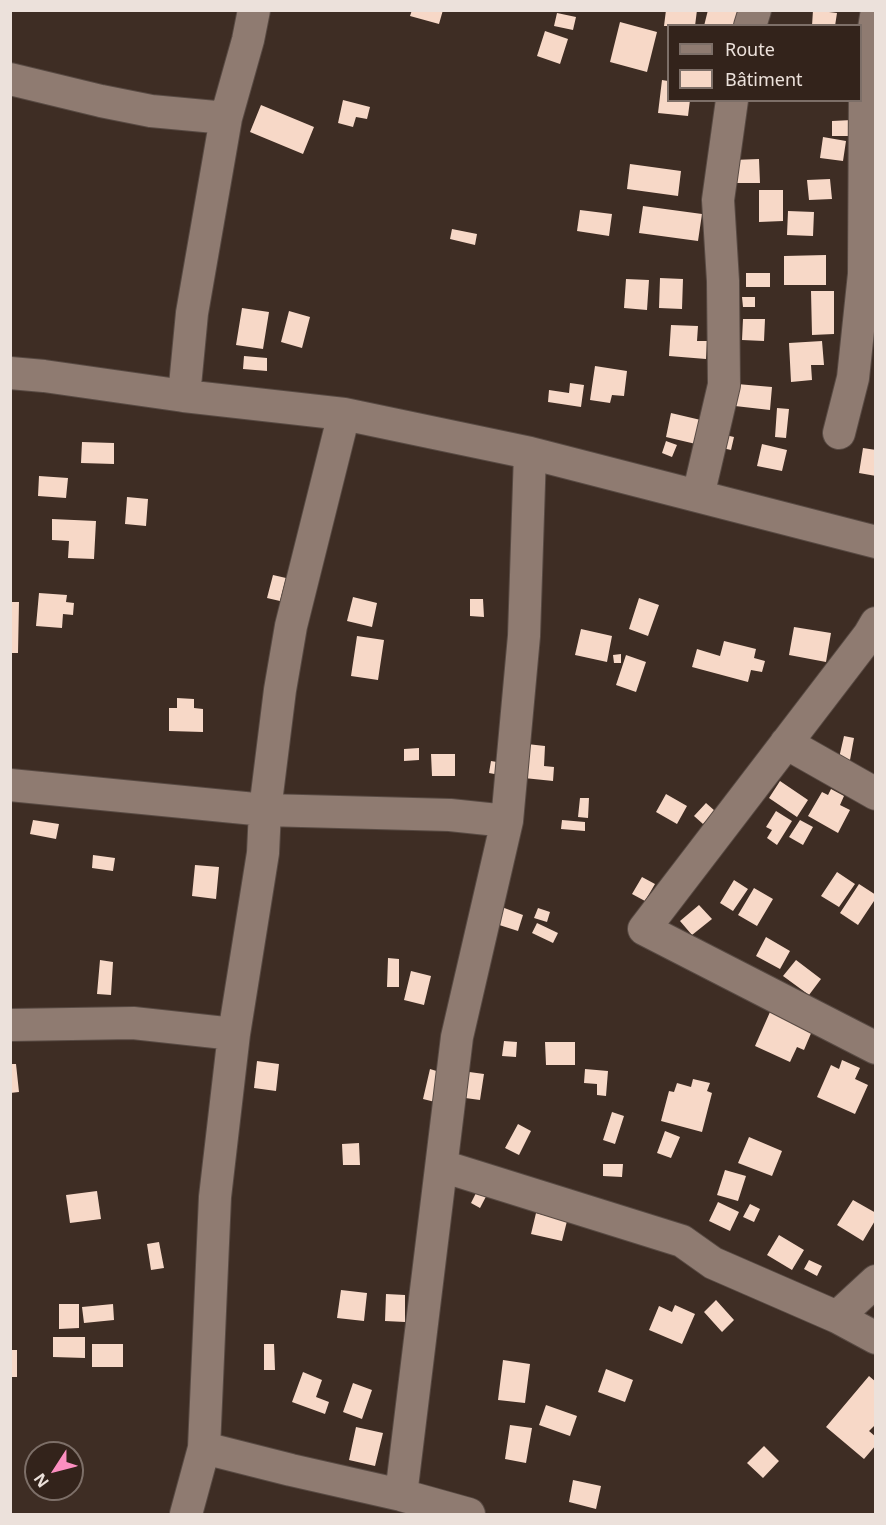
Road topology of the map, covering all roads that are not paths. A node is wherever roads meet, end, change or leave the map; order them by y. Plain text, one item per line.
1 (254, 10) edge
2 (876, 16) edge
3 (10, 79) edge
4 (732, 102) edge
5 (226, 118) junction
6 (10, 373) edge
7 (183, 396) junction
8 (344, 414) junction
9 (839, 433) dead end
10 (530, 453) junction
11 (698, 496) junction
12 (876, 542) edge
13 (876, 623) edge
14 (786, 743) junction
15 (10, 785) edge
16 (876, 794) edge
17 (265, 810) junction
18 (507, 821) junction
19 (10, 1025) edge
20 (234, 1034) junction
21 (876, 1048) edge
22 (442, 1166) junction
23 (876, 1281) edge
24 (837, 1317) junction
25 (876, 1338) edge
26 (204, 1448) junction
27 (401, 1495) junction
28 (186, 1515) edge
29 (469, 1515) edge

1 - 5 street
2 - 9 street
3 - 5 street
4 - 11 street
5 - 7 street
6 - 7 street
7 - 8 street
8 - 10 street
8 - 17 street
10 - 11 street
10 - 18 street
11 - 12 street
13 - 14 street
14 - 16 street
14 - 21 street
15 - 17 street
17 - 18 street
17 - 20 street
18 - 22 street
19 - 20 street
20 - 26 street
22 - 24 street
22 - 27 street
23 - 24 street
24 - 25 street
26 - 27 street
26 - 28 street
27 - 29 street

